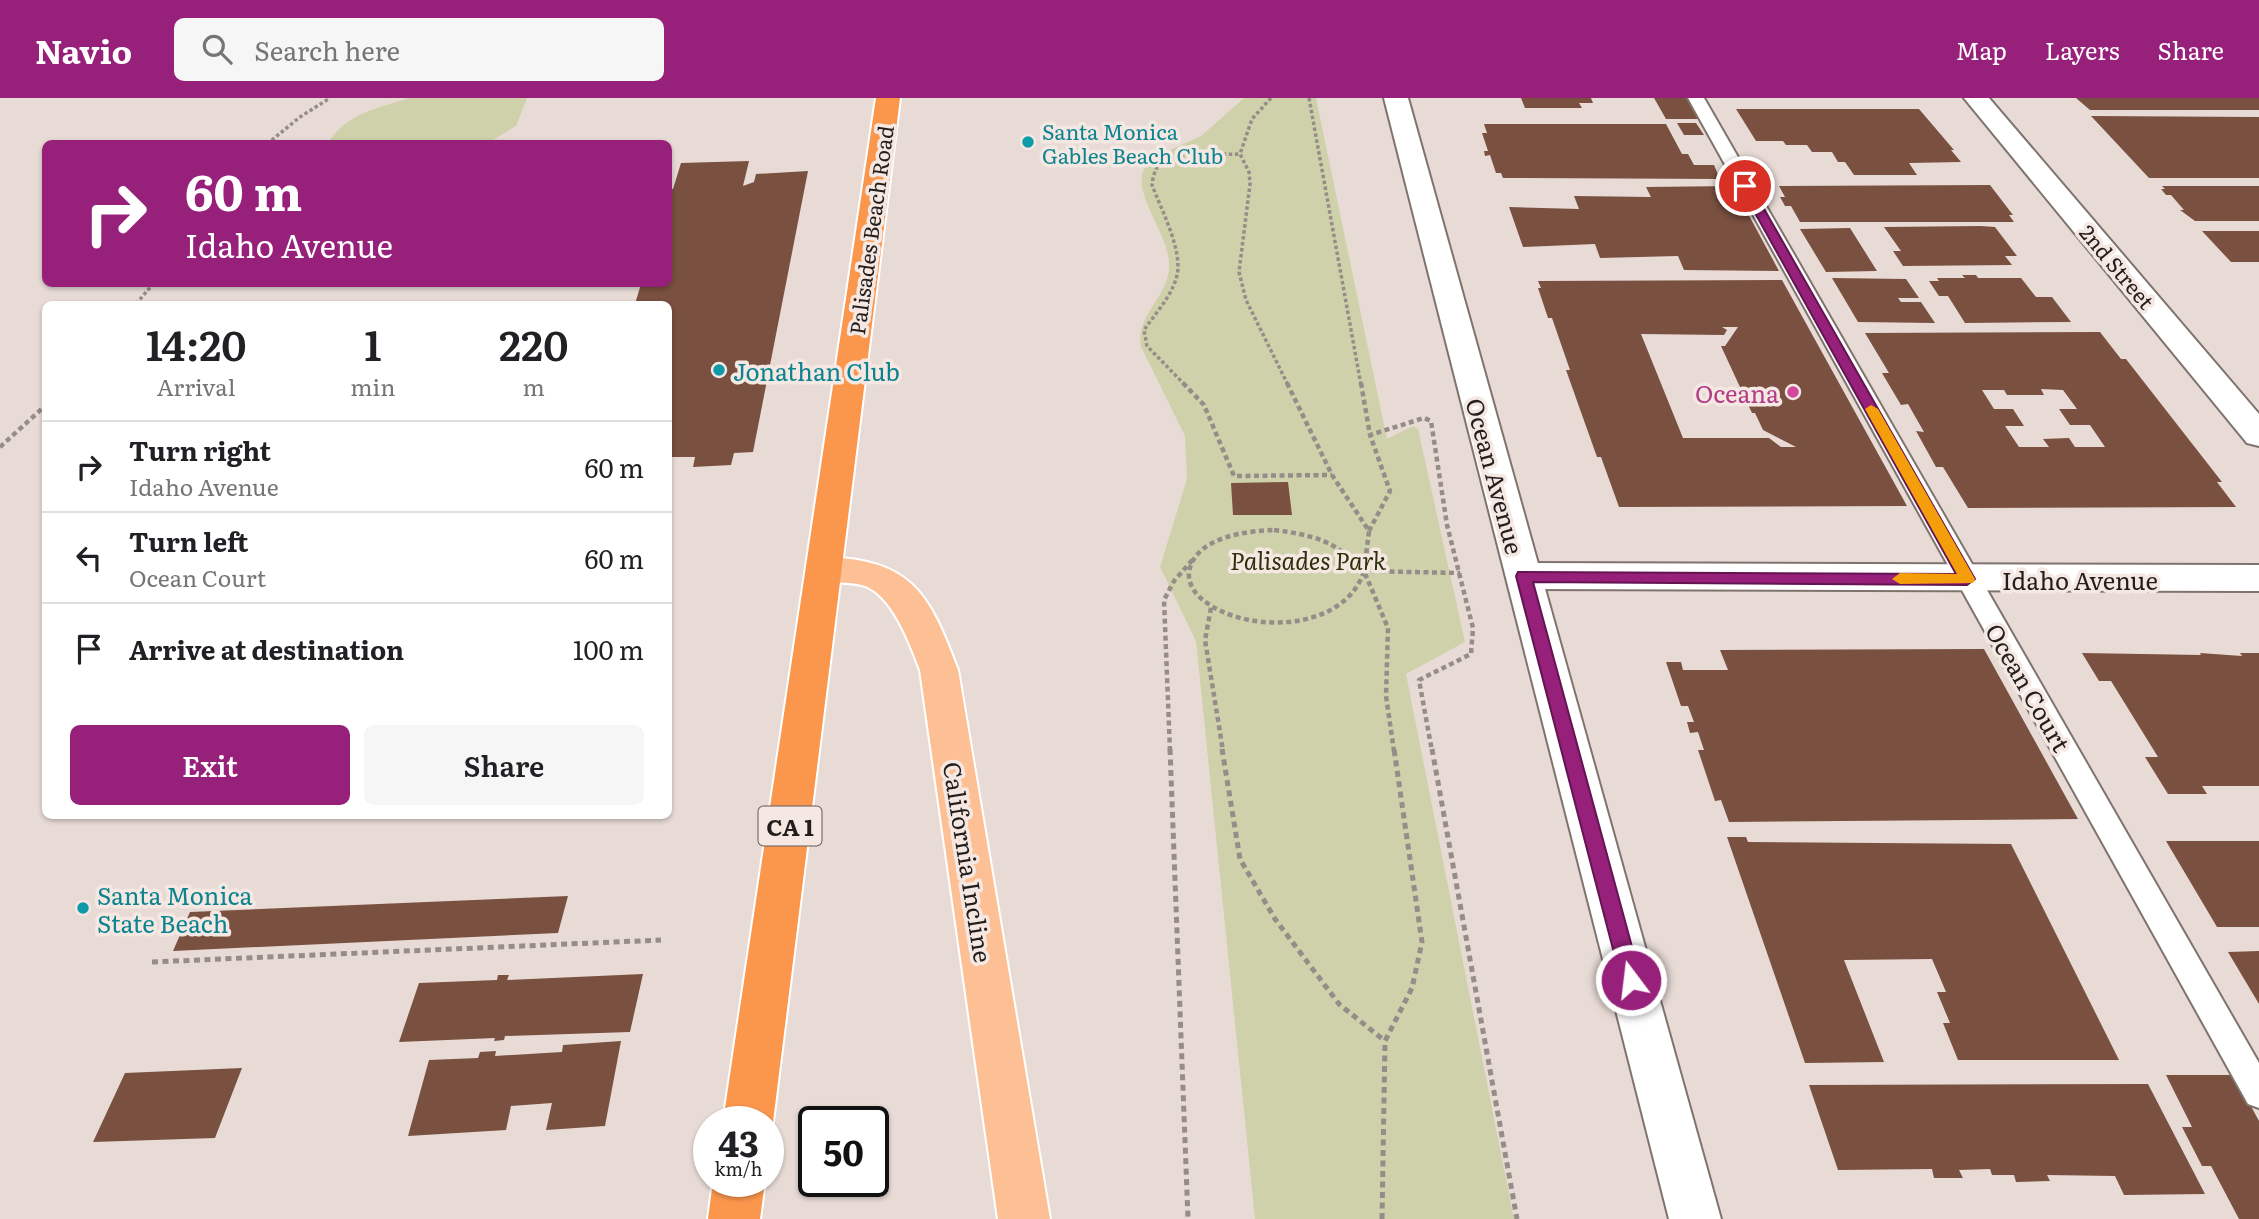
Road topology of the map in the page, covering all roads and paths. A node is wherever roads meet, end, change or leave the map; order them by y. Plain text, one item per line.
1 (330, 98) edge
2 (888, 98) edge
3 (1271, 98) edge
4 (1309, 98) edge
5 (1396, 98) edge
6 (1696, 98) edge
7 (1976, 98) edge
8 (2007, 98) edge
9 (272, 140) edge
10 (1240, 153) junction
11 (150, 287) edge
12 (2157, 294) junction
13 (139, 301) edge
14 (2259, 393) edge
15 (42, 409) edge
16 (1370, 435) junction
17 (2259, 435) edge
18 (0, 447) edge
19 (1332, 475) junction
20 (1369, 531) junction
21 (1194, 557) junction
22 (825, 570) junction
23 (1364, 571) junction
24 (1460, 573) junction
25 (1524, 576) junction
26 (2259, 578) edge
27 (1967, 579) junction
28 (1211, 608) junction
29 (661, 940) dead end
30 (152, 961) dead end
31 (1385, 1041) junction
32 (2259, 1093) edge
33 (750, 1106) edge
34 (736, 1197) edge
35 (733, 1219) edge
36 (1024, 1219) edge
37 (1188, 1219) edge
38 (1382, 1219) edge
39 (1517, 1219) edge
40 (1695, 1219) edge

1 - 9 path
2 - 22 highway, Palisades Beach Road / CA 1
3 - 10 path
4 - 16 path
5 - 25 street, Ocean Avenue
6 - 27 lane, Ocean Court
7 - 12 street, 2nd Street
8 - 12 street, 2nd Street
10 - 19 path
10 - 19 path
11 - 13 path
12 - 14 street, 2nd Street
12 - 17 street, 2nd Street
15 - 18 path
16 - 20 path
16 - 24 path
19 - 20 path
20 - 23 path
21 - 23 path
21 - 28 path
21 - 37 path
22 - 33 highway, CA 1
22 - 36 main road, California Incline
23 - 24 path
23 - 28 path
23 - 31 path
24 - 39 path
25 - 27 street, Idaho Avenue
25 - 40 street, Ocean Avenue
26 - 27 street, Idaho Avenue
27 - 32 lane, Ocean Court
28 - 31 path
29 - 30 path
31 - 38 path
34 - 35 highway

